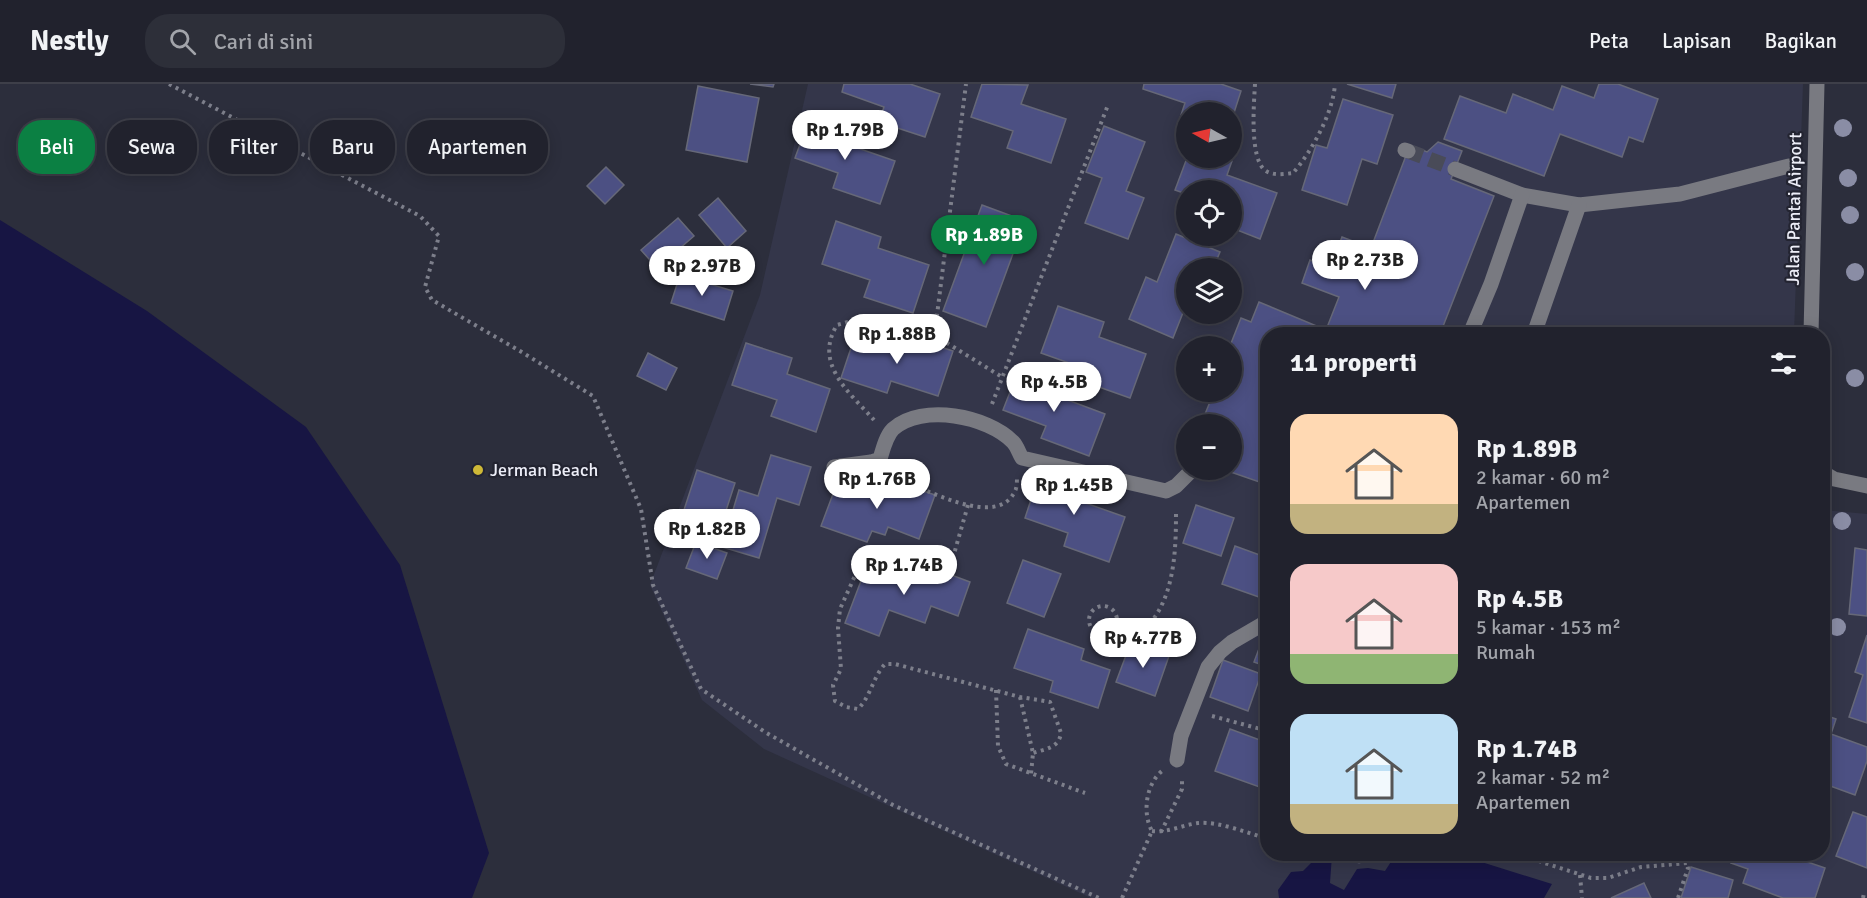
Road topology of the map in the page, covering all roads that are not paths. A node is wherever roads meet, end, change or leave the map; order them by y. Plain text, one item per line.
1 (1817, 84) edge
2 (1789, 166) dead end
3 (1455, 169) tunnel mouth
4 (1522, 195) junction
5 (1579, 205) junction
6 (1473, 327) edge
7 (1536, 327) edge
8 (1811, 327) edge
9 (834, 467) dead end
10 (1830, 477) edge
11 (1182, 480) edge
12 (1867, 486) edge
13 (1260, 626) edge
14 (1177, 760) road end

1 - 8 street, Jalan Pantai Airport
2 - 5 street
3 - 4 street
4 - 5 street
4 - 6 street
5 - 7 street
9 - 11 street
10 - 12 street
13 - 14 street

